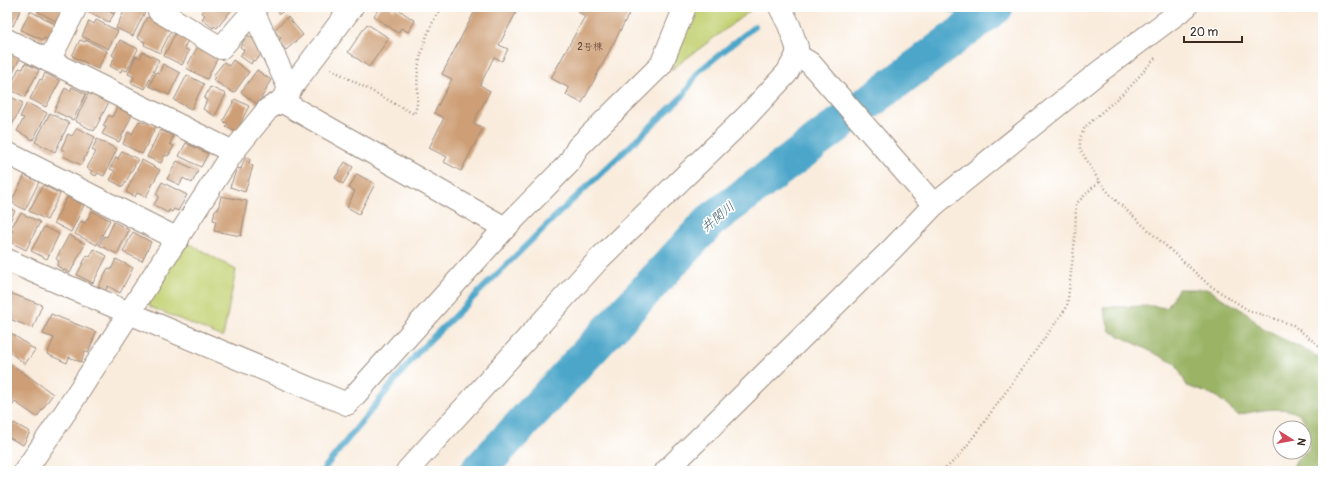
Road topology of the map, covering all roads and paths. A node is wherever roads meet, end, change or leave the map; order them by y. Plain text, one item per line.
1 (76, 7) edge
2 (352, 7) edge
3 (441, 7) edge
4 (684, 7) edge
5 (780, 7) edge
6 (1186, 7) edge
7 (252, 9) edge
8 (159, 11) dead end
9 (7, 40) edge
10 (1156, 57) dead end
11 (803, 59) junction
12 (49, 61) junction
13 (330, 69) dead end
14 (286, 96) junction
15 (234, 152) junction
16 (7, 153) edge
17 (1099, 181) junction
18 (932, 202) junction
19 (505, 228) junction
20 (178, 239) junction
21 (7, 260) edge
22 (129, 313) junction
23 (1323, 348) edge
24 (25, 471) edge
25 (407, 471) edge
26 (666, 471) edge
27 (943, 471) edge

1 - 12 street
2 - 14 street
3 - 13 path
4 - 19 street
5 - 11 street
6 - 18 street
7 - 8 street
7 - 14 street
9 - 12 street
10 - 17 path
11 - 18 street
11 - 25 street
12 - 15 street
14 - 15 street
14 - 19 street
15 - 20 street
16 - 20 street
17 - 23 path
17 - 27 path
18 - 26 street
19 - 22 street
20 - 22 street
21 - 22 street
22 - 24 street

